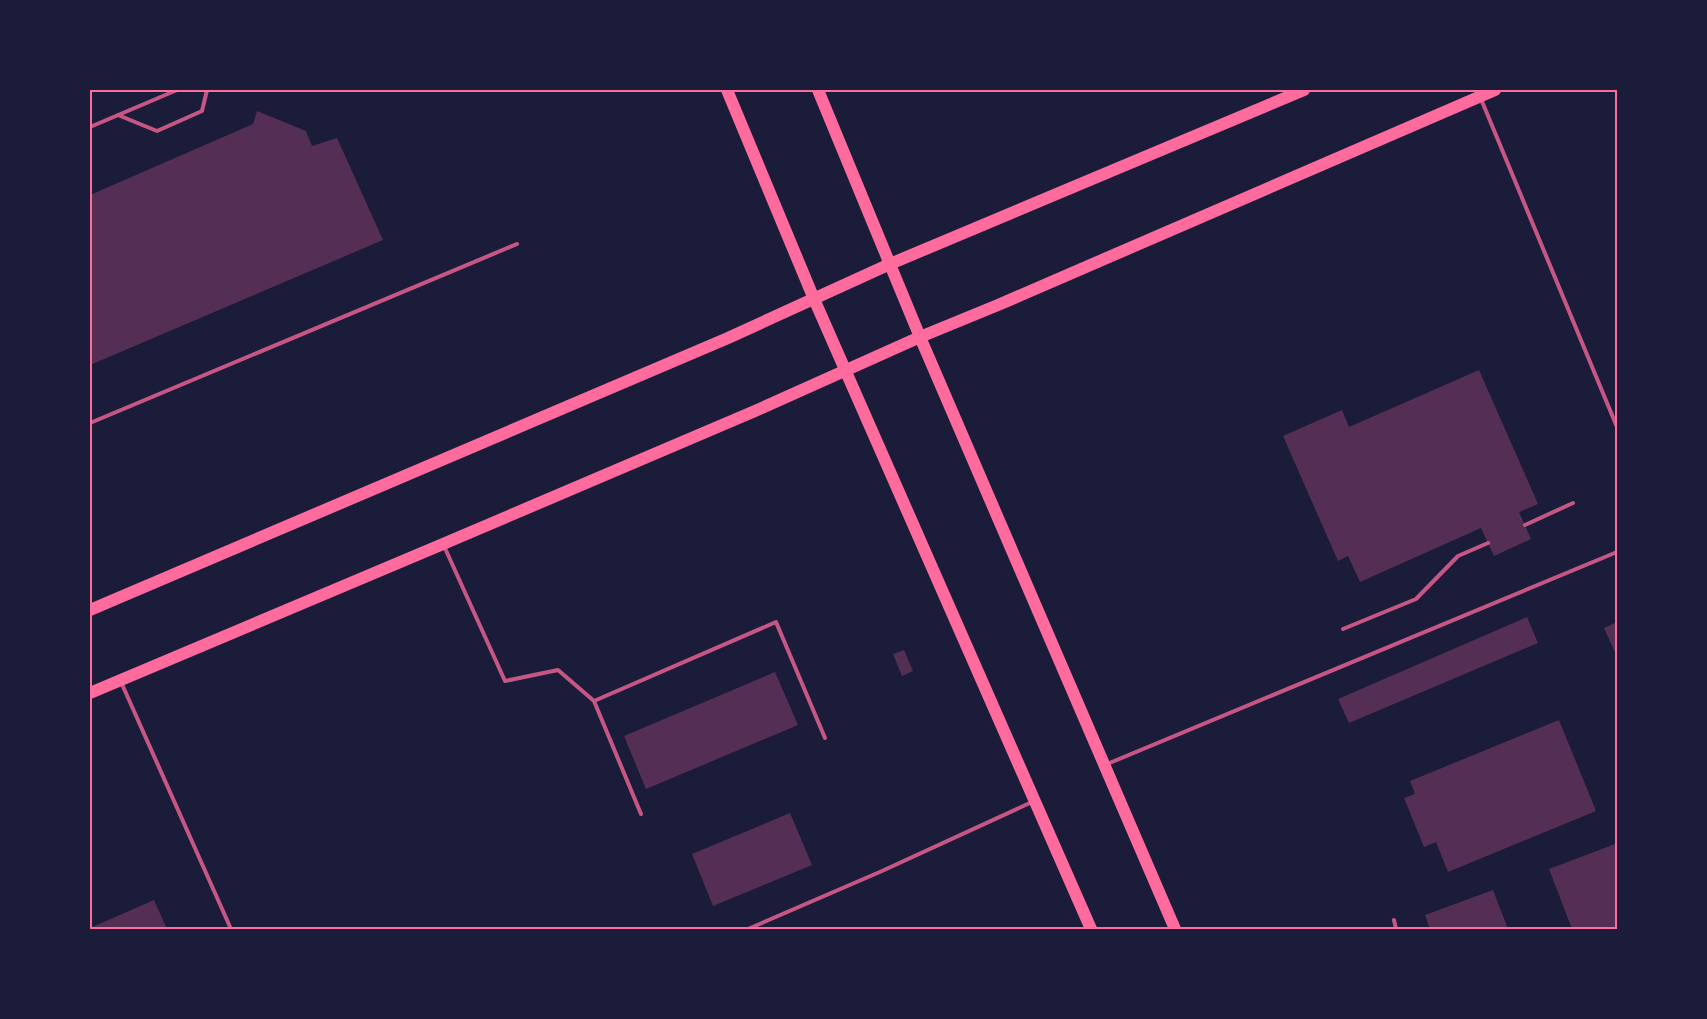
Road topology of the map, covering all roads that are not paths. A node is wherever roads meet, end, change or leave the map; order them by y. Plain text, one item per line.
1 (177, 90) edge
2 (207, 90) edge
3 (727, 90) edge
4 (818, 90) edge
5 (1304, 90) edge
6 (1495, 90) edge
7 (1480, 96) junction
8 (118, 115) junction
9 (90, 127) edge
10 (517, 244) dead end
11 (890, 264) junction
12 (814, 299) junction
13 (920, 337) junction
14 (846, 370) junction
15 (90, 423) edge
16 (1617, 427) edge
17 (1574, 503) dead end
18 (1525, 525) dead end
19 (1488, 543) dead end
20 (443, 544) junction
21 (1617, 552) edge
22 (90, 610) edge
23 (1343, 629) dead end
24 (120, 680) junction
25 (90, 692) edge
26 (594, 701) junction
27 (825, 738) dead end
28 (1105, 764) junction
29 (1034, 801) junction
30 (641, 814) dead end
31 (1394, 920) dead end
32 (230, 929) edge
33 (748, 929) edge
34 (1091, 929) edge
35 (1175, 929) edge
36 (1396, 929) edge

1 - 8 lane
2 - 8 lane
3 - 12 main road
4 - 11 main road
5 - 11 main road
6 - 7 main road
7 - 13 main road
7 - 16 lane
8 - 9 lane
10 - 15 lane
11 - 12 main road
11 - 13 main road
12 - 14 main road
12 - 22 main road
13 - 14 main road
13 - 28 main road
14 - 20 main road
14 - 29 main road
17 - 18 lane
19 - 23 lane
20 - 24 main road
20 - 26 lane
21 - 28 lane
24 - 25 main road
24 - 32 lane
26 - 27 lane
26 - 30 lane
28 - 35 main road
29 - 33 lane
29 - 34 main road
31 - 36 lane

